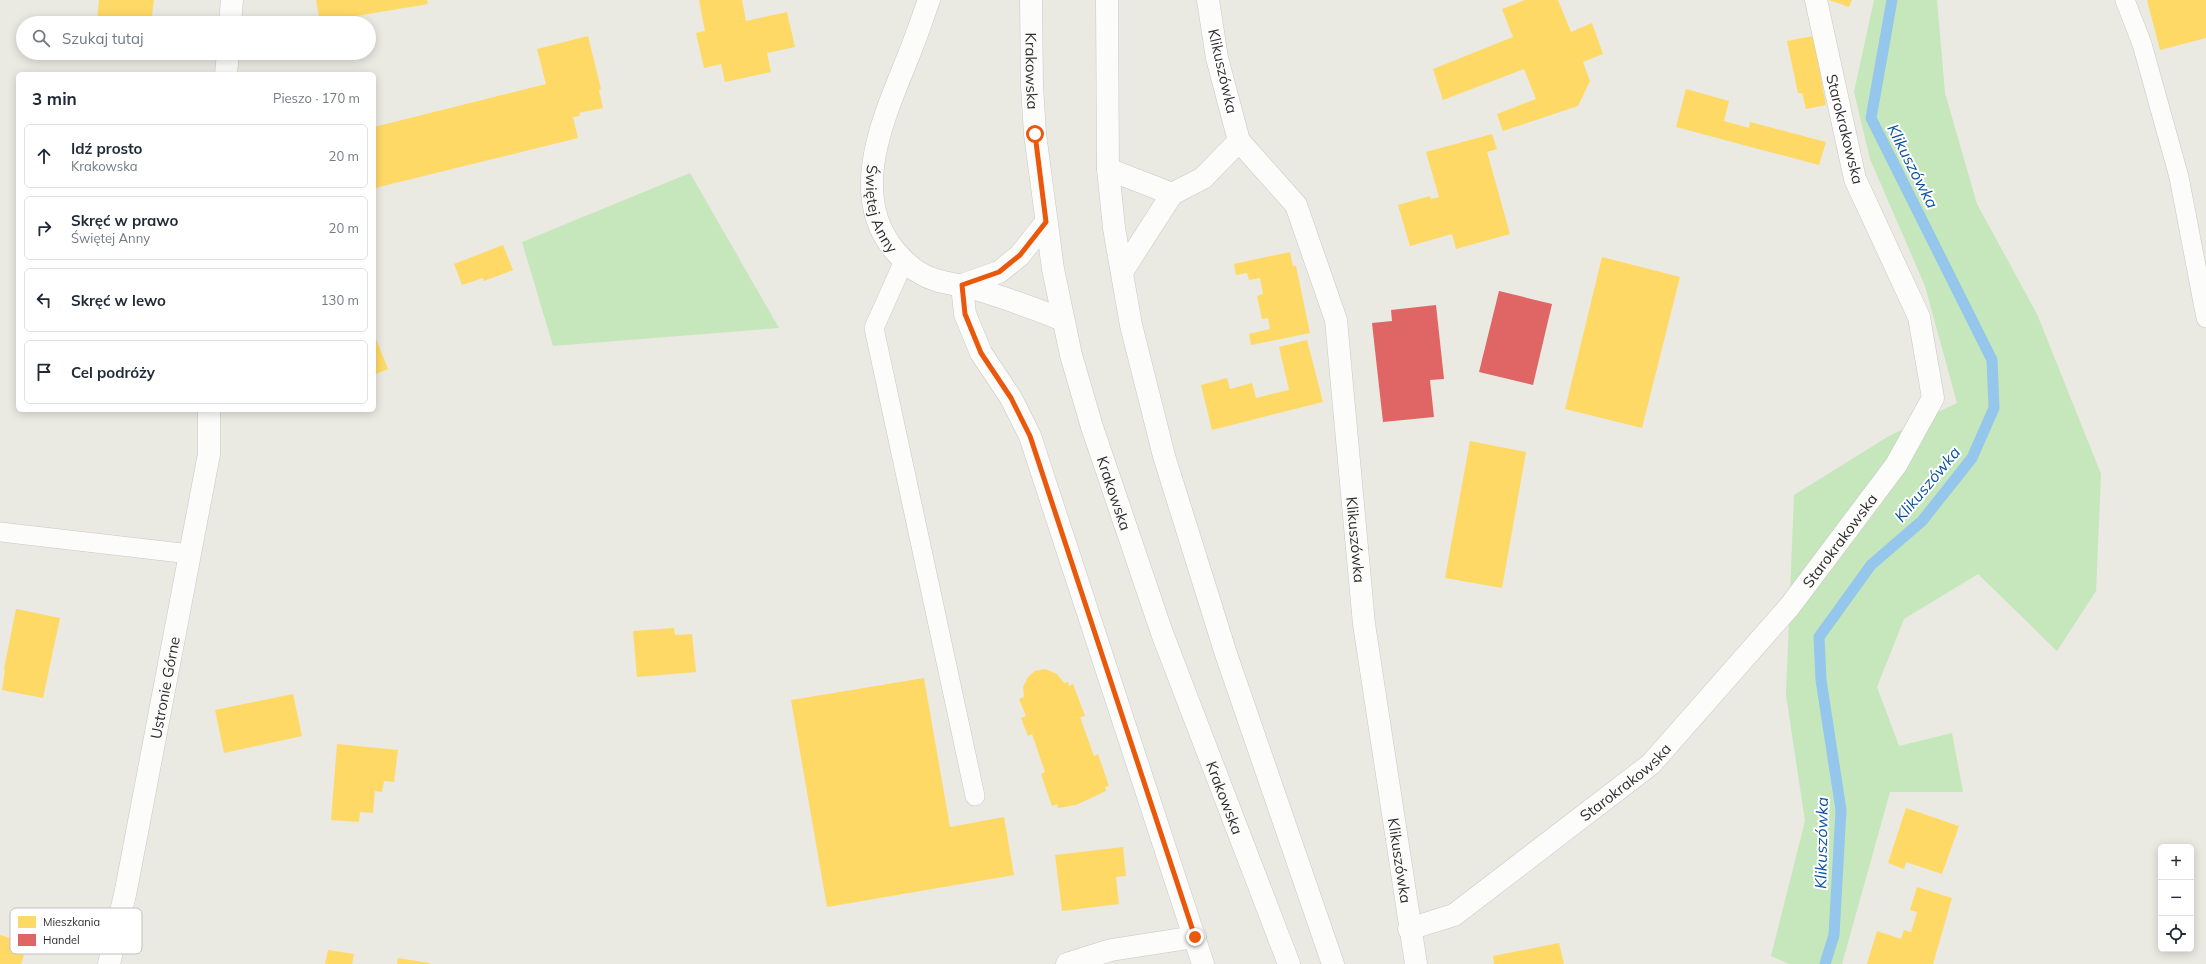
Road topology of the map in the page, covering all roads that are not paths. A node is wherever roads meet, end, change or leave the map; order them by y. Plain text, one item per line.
1 (232, 0) edge
2 (929, 0) edge
3 (1031, 0) edge
4 (1107, 0) edge
5 (1208, 0) edge
6 (1816, 0) edge
7 (2125, 0) edge
8 (231, 16) edge
9 (227, 60) edge
10 (226, 72) edge
11 (1239, 141) junction
12 (1108, 169) junction
13 (1172, 194) junction
14 (1046, 222) junction
15 (904, 261) junction
16 (1122, 272) junction
17 (962, 285) junction
18 (2206, 318) edge
19 (1063, 320) junction
20 (210, 412) edge
21 (0, 532) edge
22 (190, 554) junction
23 (975, 796) dead end
24 (123, 908) edge
25 (1409, 929) junction
26 (1195, 937) junction
27 (112, 954) edge
28 (109, 964) edge
29 (1067, 964) edge
30 (1203, 964) edge
31 (1289, 964) edge
32 (1333, 964) edge
33 (1416, 964) edge

1 - 8 street
2 - 15 street, Świętej Anny
3 - 14 street, Krakowska
4 - 12 street
5 - 11 street, Klikuszówka
6 - 25 street, Starokrakowska
7 - 18 lane
9 - 10 street
11 - 13 street
11 - 25 street, Klikuszówka
12 - 13 street
12 - 16 street
13 - 16 street
14 - 17 street, Świętej Anny
14 - 19 street, Krakowska
15 - 17 street, Świętej Anny
15 - 23 lane
16 - 32 street
17 - 19 street, Świętej Anny
17 - 26 street
19 - 31 street, Krakowska
20 - 22 street, Ustronie Górne
21 - 22 lane
22 - 24 street, Ustronie Górne
25 - 33 street, Klikuszówka
26 - 29 street
26 - 30 street
27 - 28 street, Ustronie Górne

